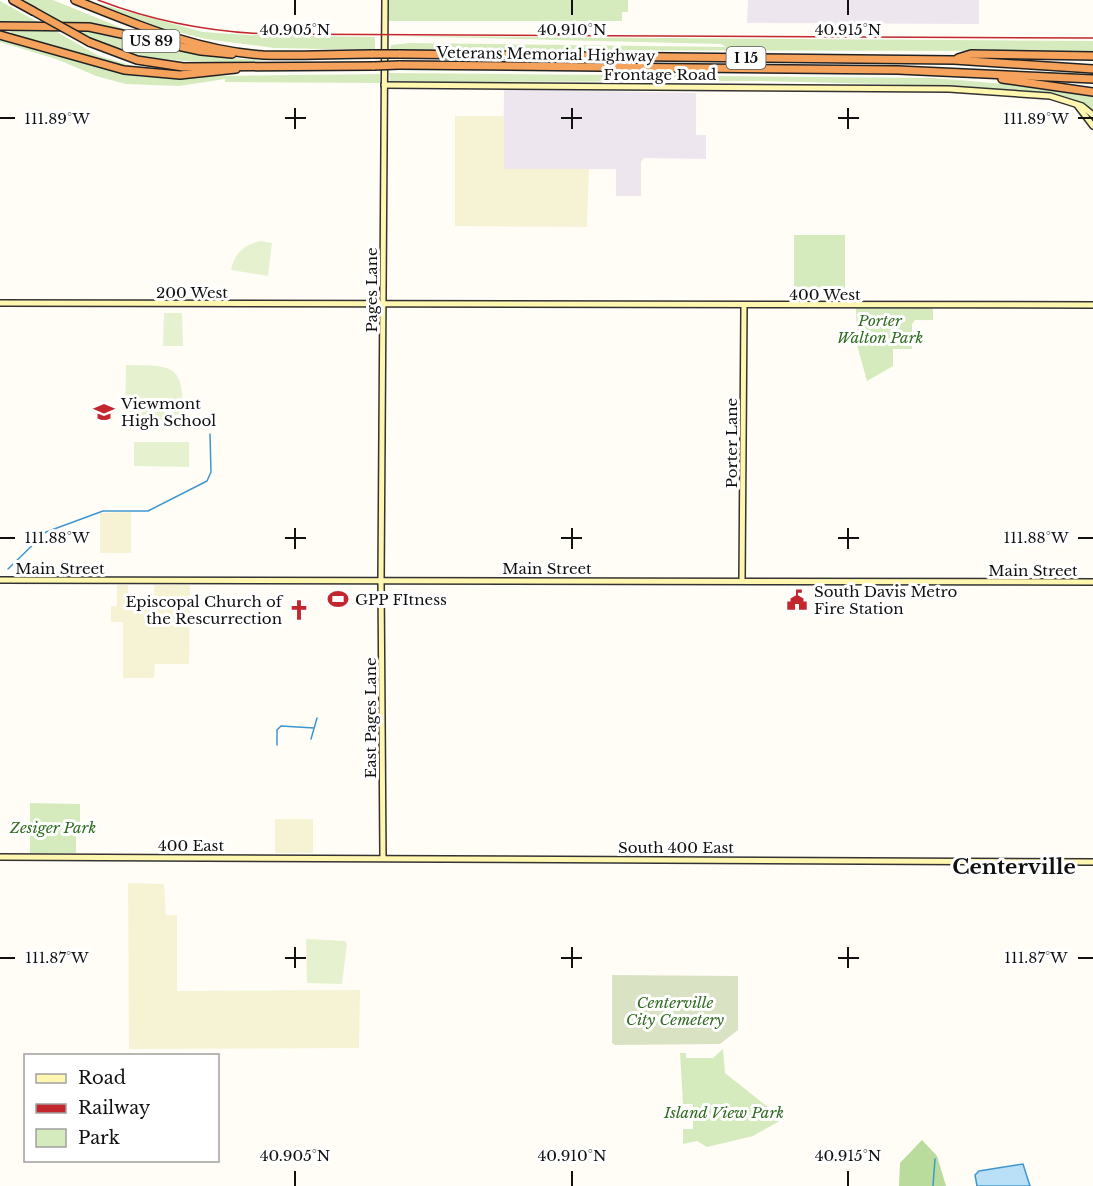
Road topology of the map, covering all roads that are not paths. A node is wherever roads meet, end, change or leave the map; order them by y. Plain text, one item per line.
1 (13, 0) edge
2 (75, 0) edge
3 (385, 0) edge
4 (0, 26) edge
5 (0, 35) edge
6 (262, 55) junction
7 (1093, 56) edge
8 (954, 60) junction
9 (265, 65) junction
10 (1093, 69) edge
11 (961, 73) junction
12 (1093, 79) edge
13 (384, 85) junction
14 (1093, 92) edge
15 (1077, 105) junction
16 (1093, 115) edge
17 (1093, 126) edge
18 (0, 303) edge
19 (383, 305) junction
20 (1093, 305) edge
21 (556, 306) joint
22 (744, 306) junction
23 (0, 580) edge
24 (381, 580) junction
25 (742, 581) junction
26 (1093, 582) edge
27 (0, 857) edge
28 (383, 857) junction
29 (1093, 862) edge

1 - 9 highway, Veterans Memorial Highway / I 15, bridge
2 - 6 highway, Veterans Memorial Highway / I 15
3 - 13 main road, Pages Lane
4 - 6 highway, US 89
5 - 9 highway, US 89
6 - 8 highway, Veterans Memorial Highway / I 15, bridge
7 - 8 highway
8 - 10 highway, Veterans Memorial Highway / I 15
9 - 11 highway, Veterans Memorial Highway / I 15, bridge
11 - 12 highway, Veterans Memorial Highway / I 15
11 - 14 highway
13 - 15 main road, Frontage Road
13 - 19 main road, Pages Lane
15 - 16 main road, Frontage Road
15 - 17 main road
18 - 19 main road, 200 West
19 - 21 main road, 200 West
19 - 24 main road, Pages Lane
20 - 22 main road, 400 West
21 - 22 main road, 400 West
22 - 25 main road, Porter Lane
23 - 24 main road, Main Street
24 - 25 main road, Main Street
24 - 28 main road, East Pages Lane
25 - 26 main road, Main Street
27 - 28 main road, 400 East
28 - 29 main road, South 400 East

